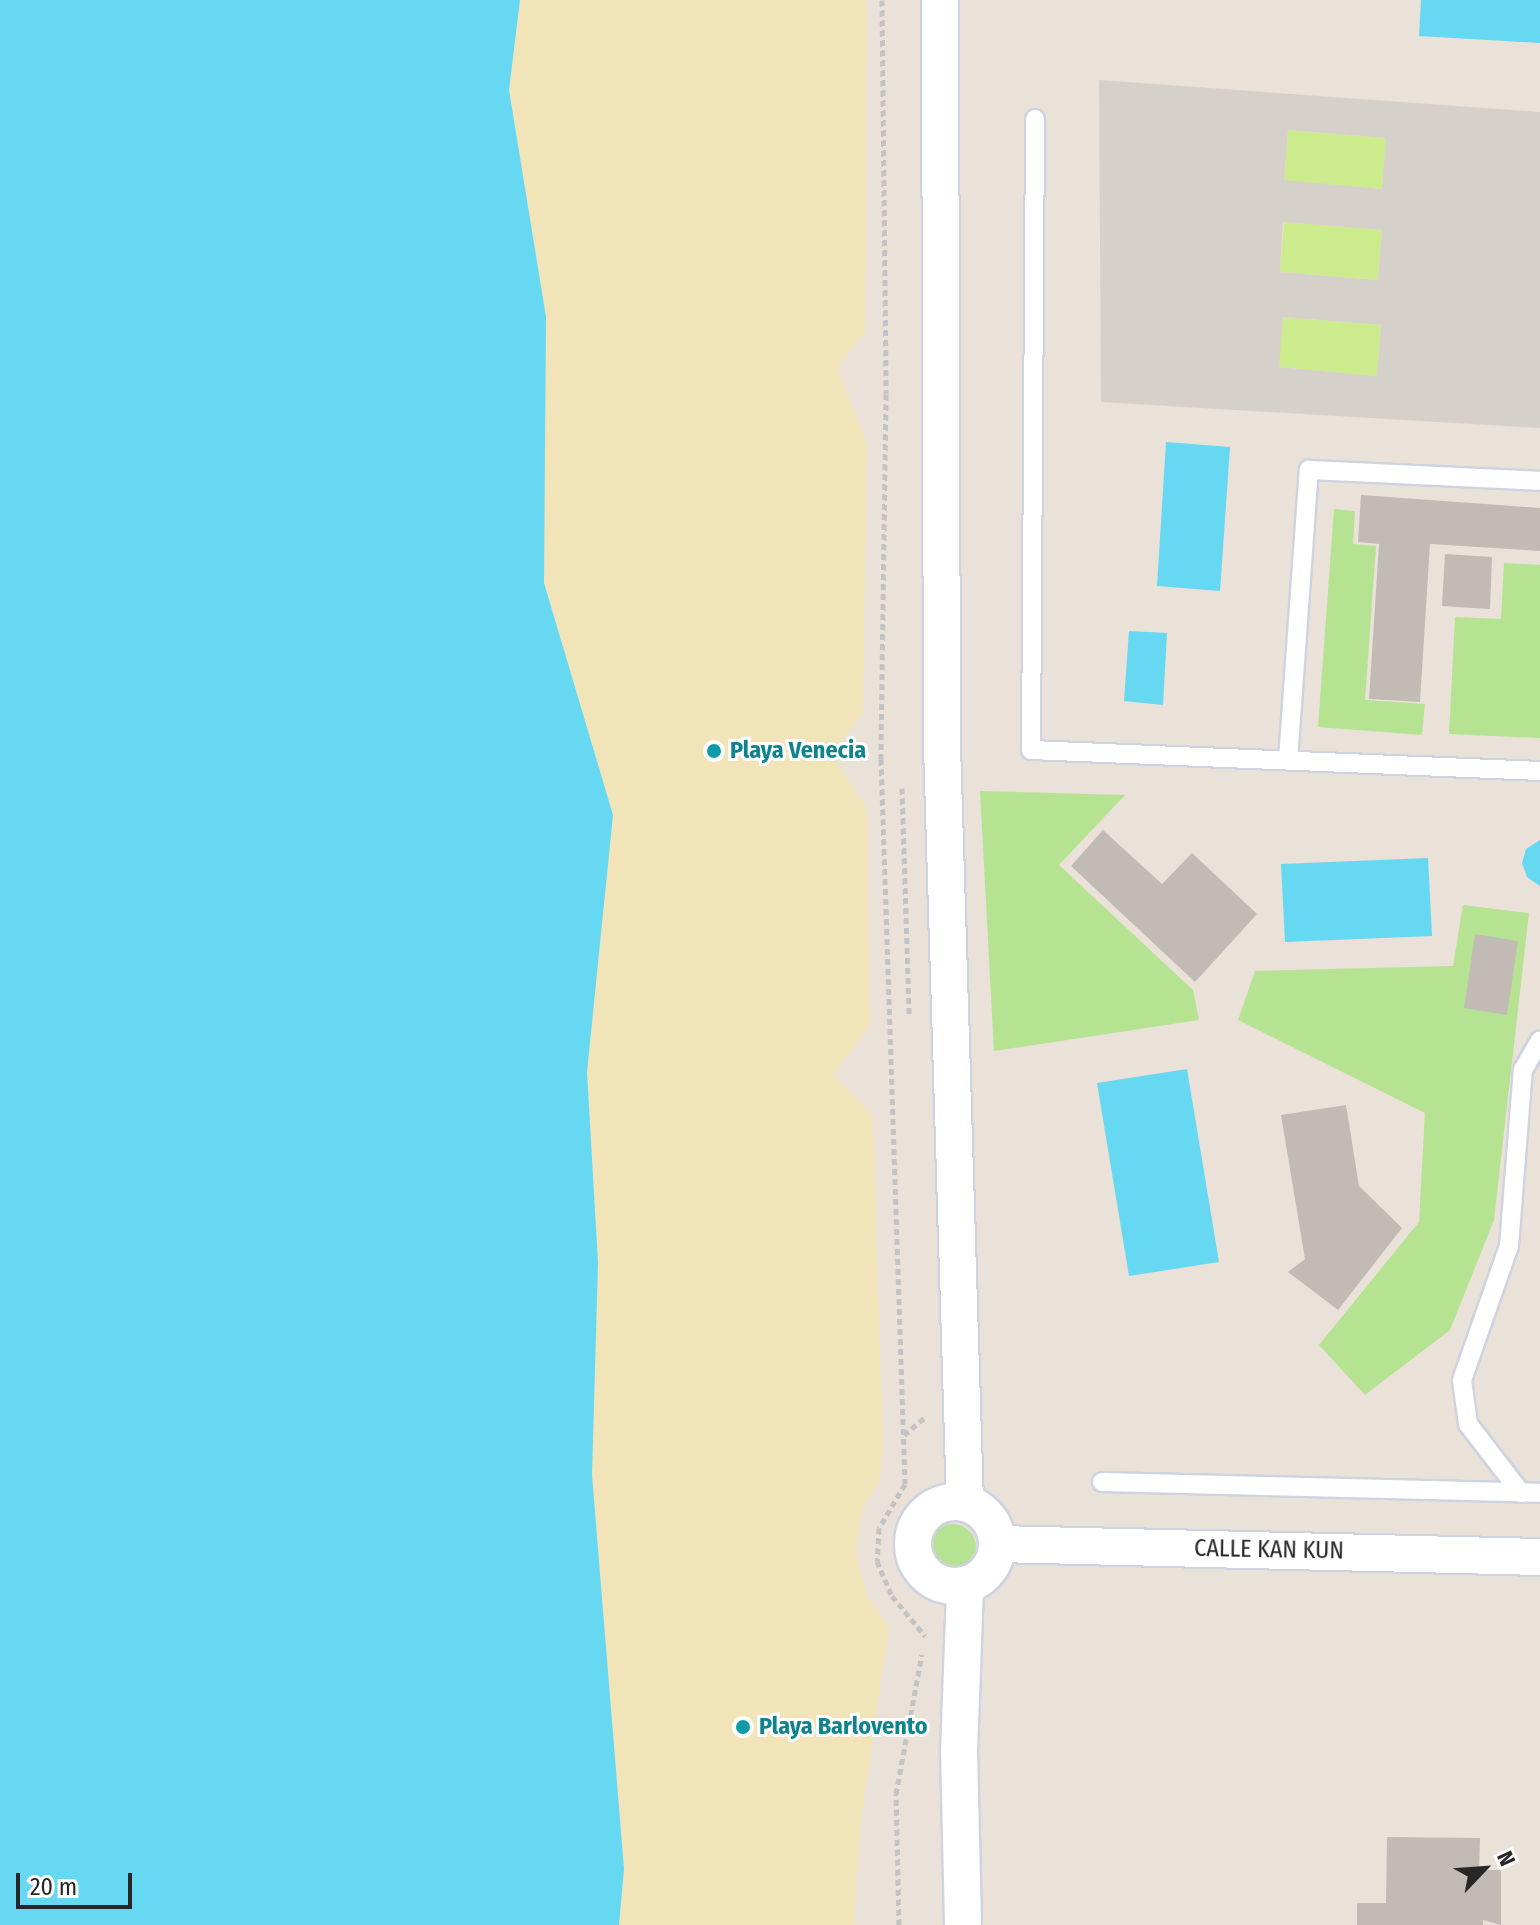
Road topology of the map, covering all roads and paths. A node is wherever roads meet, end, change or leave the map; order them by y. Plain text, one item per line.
1 (882, 0) edge
2 (940, 0) edge
3 (1035, 119) dead end
4 (1540, 481) edge
5 (1288, 760) junction
6 (1540, 771) edge
7 (1540, 1041) edge
8 (1102, 1482) dead end
9 (1530, 1493) edge
10 (965, 1502) junction
11 (997, 1544) junction
12 (1540, 1557) edge
13 (965, 1585) junction
14 (899, 1925) edge
15 (963, 1925) edge

1 - 14 path
2 - 10 street
3 - 5 lane
4 - 5 lane
5 - 6 lane
7 - 9 lane
8 - 9 lane
10 - 11 street
10 - 13 street
11 - 12 street, CALLE KAN KUN
11 - 13 street
13 - 15 street

